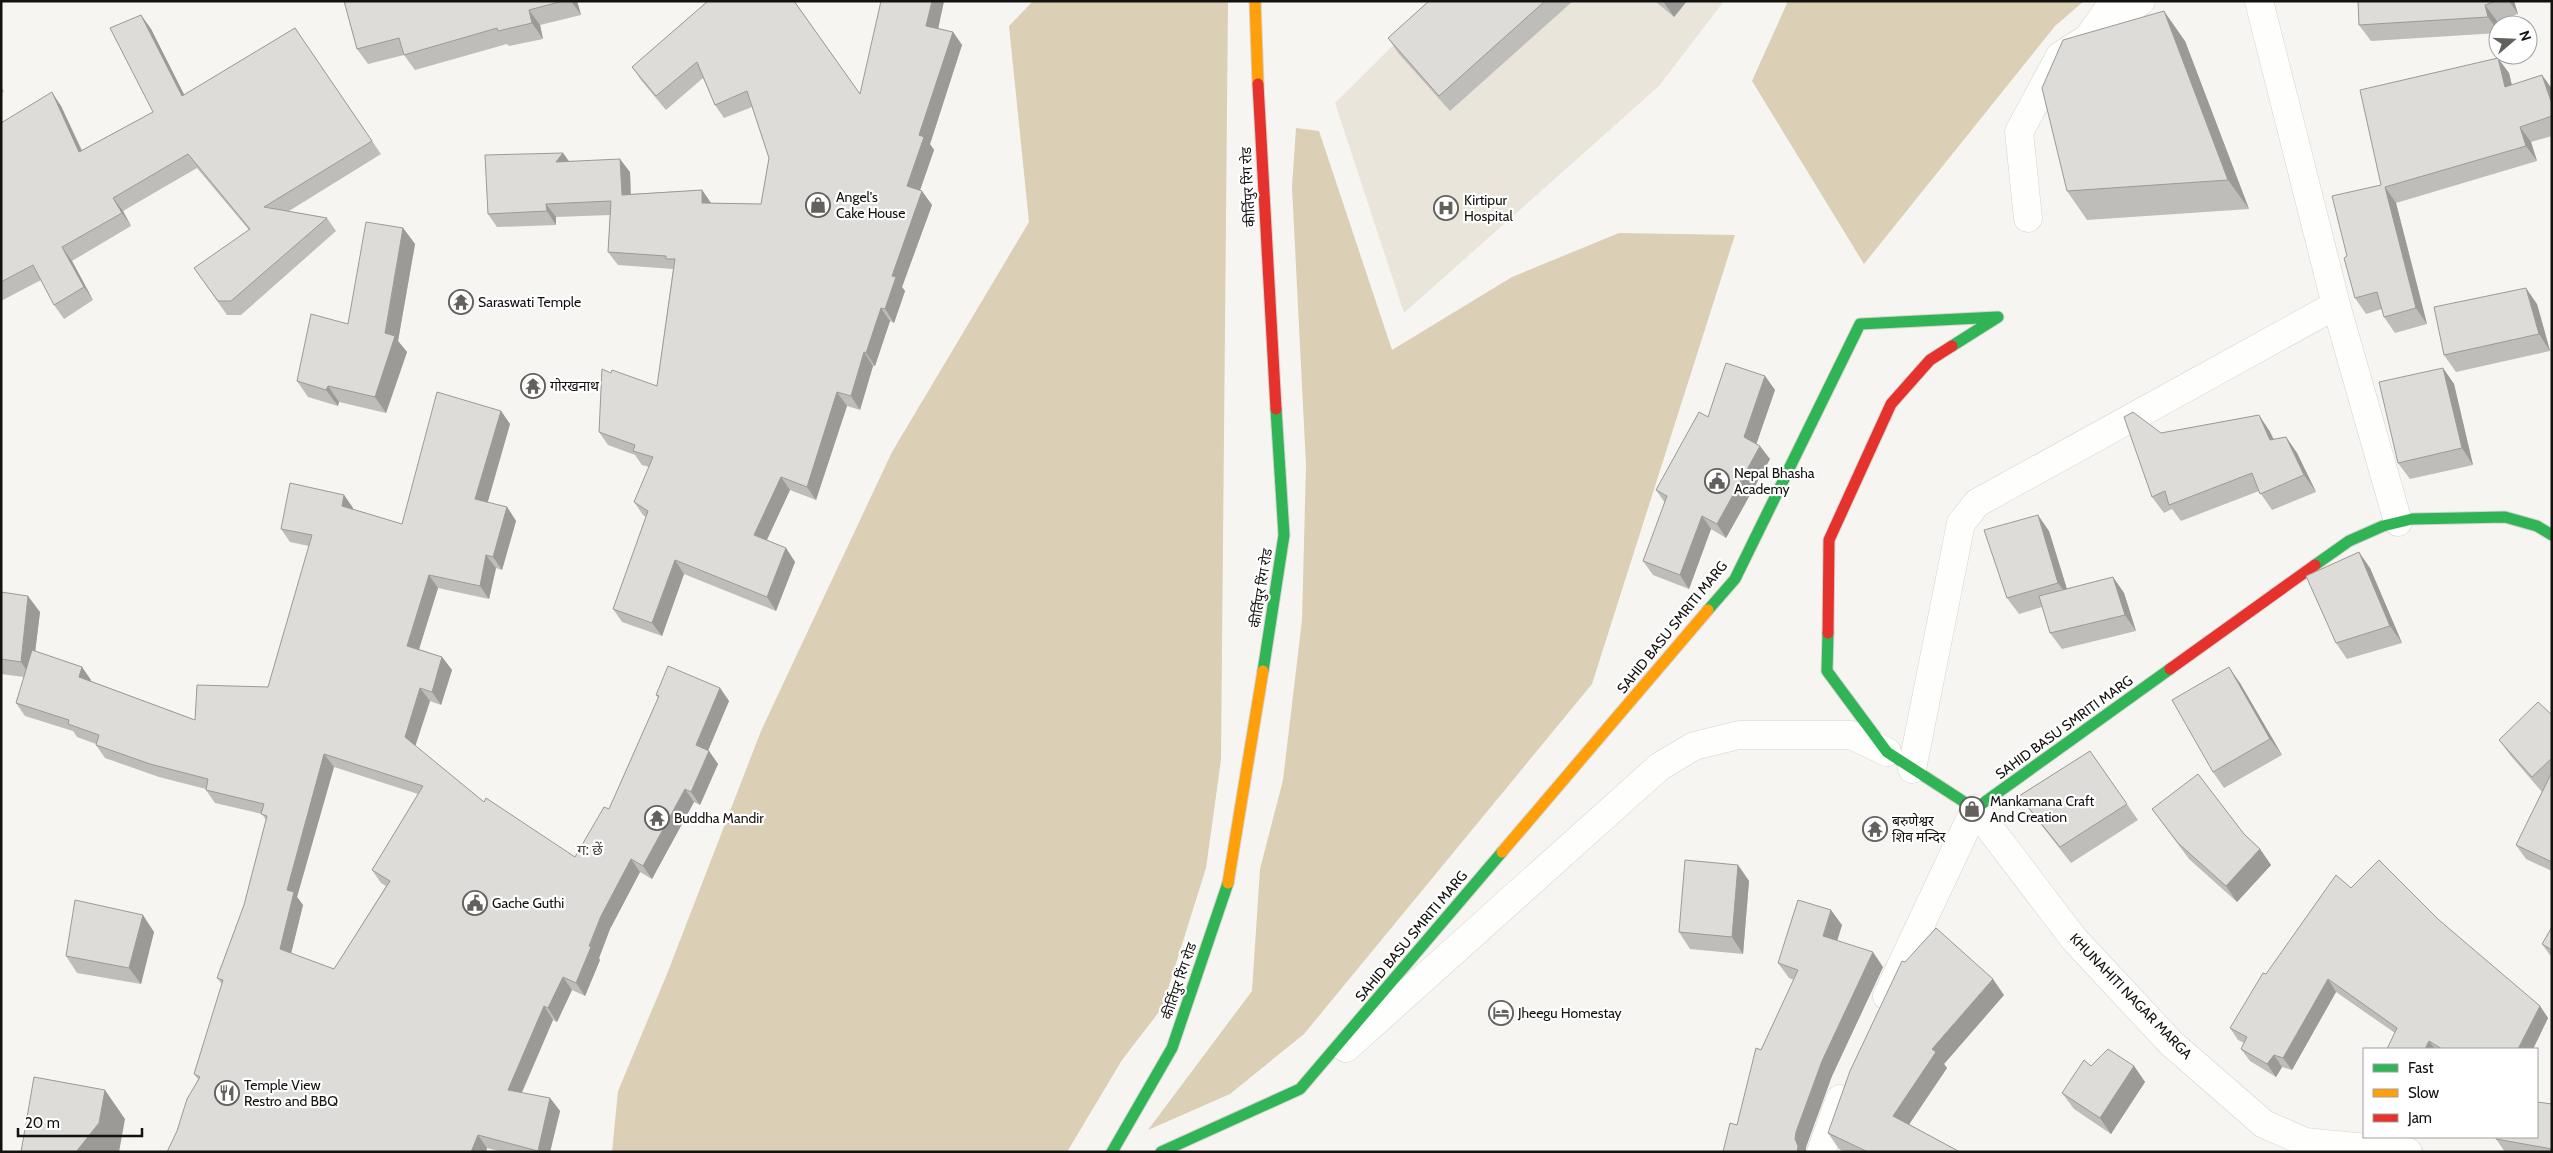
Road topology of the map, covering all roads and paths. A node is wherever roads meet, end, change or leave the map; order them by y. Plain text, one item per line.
1 (1254, 1) edge
2 (2114, 1) edge
3 (2141, 1) edge
4 (2259, 1) edge
5 (2088, 38) junction
6 (2028, 218) dead end
7 (2336, 305) junction
8 (2398, 522) junction
9 (2552, 535) edge
10 (1887, 752) junction
11 (1912, 769) junction
12 (1976, 809) junction
13 (1876, 1020) edge
14 (1851, 1072) edge
15 (1300, 1089) junction
16 (1112, 1152) edge
17 (1161, 1152) edge
18 (1822, 1152) edge
19 (2408, 1152) edge

1 - 16 street, कीर्तिपुर रिंग रोड
2 - 5 street
3 - 5 street
4 - 7 street
5 - 6 street
7 - 8 street
7 - 11 street
8 - 9 street, SAHID BASU SMRITI MARG
8 - 12 street, SAHID BASU SMRITI MARG
10 - 11 street, SAHID BASU SMRITI MARG
10 - 15 street
10 - 15 street, SAHID BASU SMRITI MARG
11 - 12 street, SAHID BASU SMRITI MARG
12 - 13 street
12 - 19 street, KHUNAHITI NAGAR MARGA
14 - 18 street
15 - 17 street, SAHID BASU SMRITI MARG

